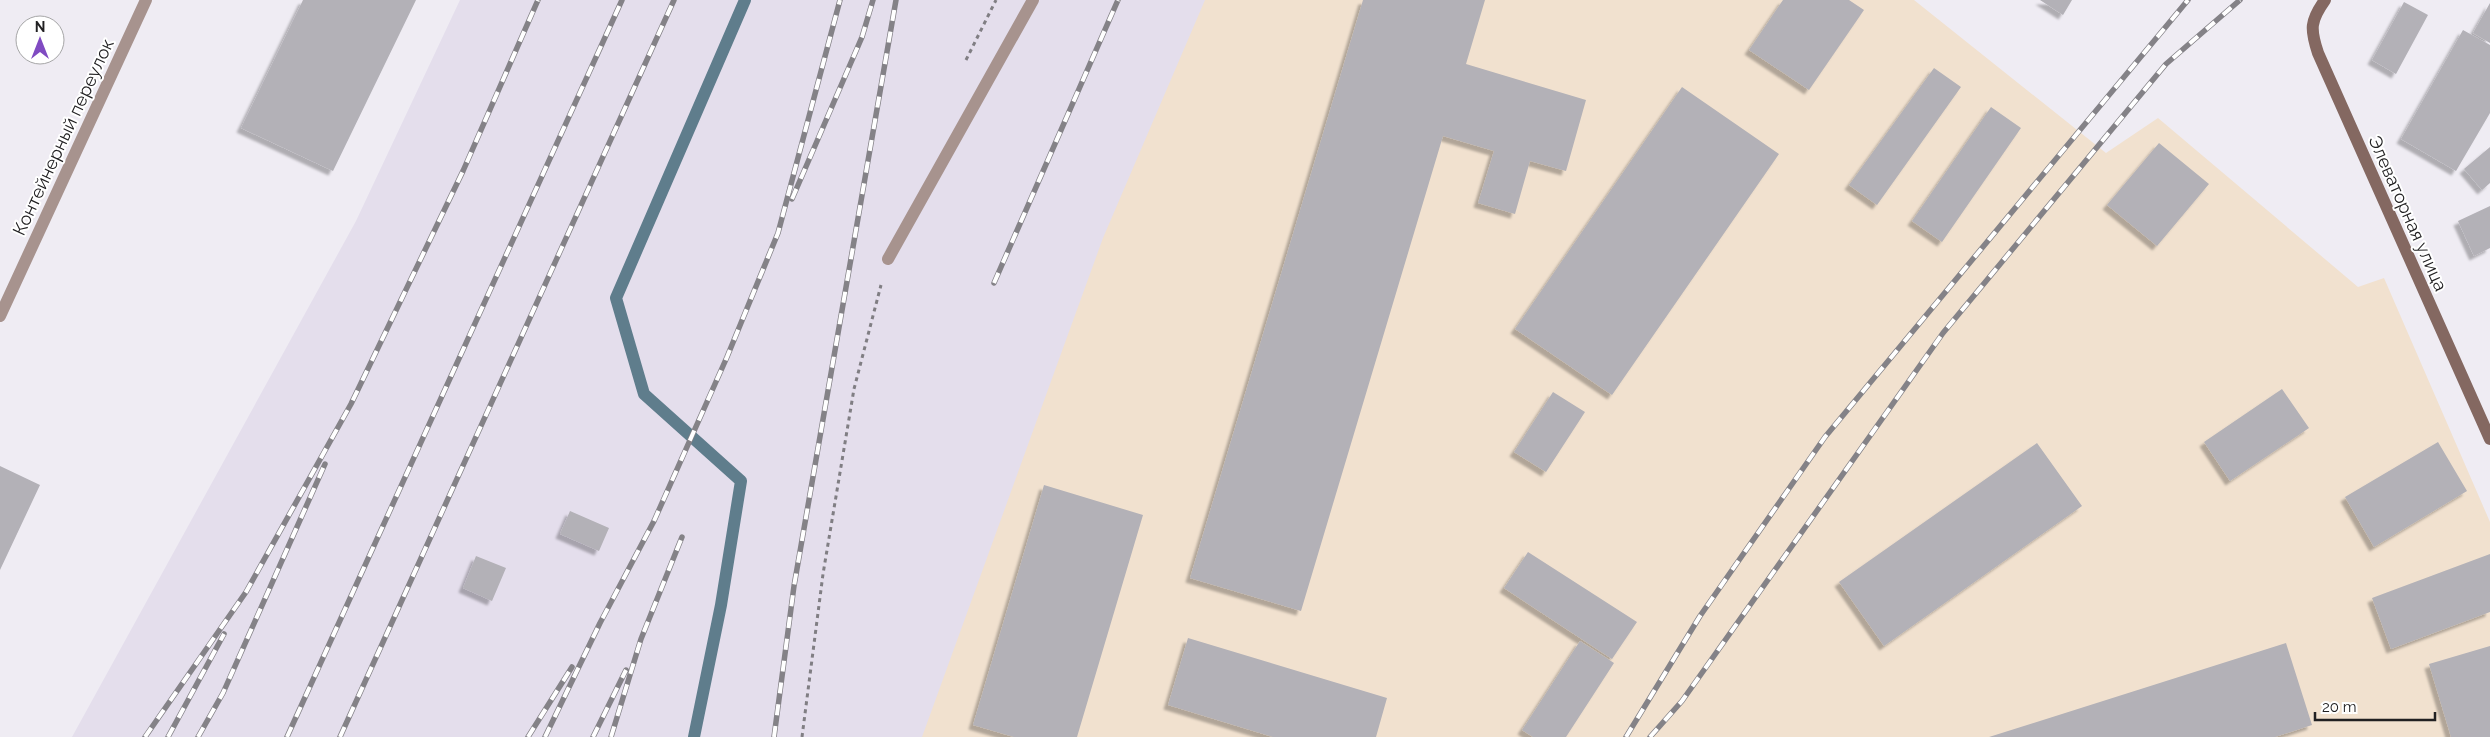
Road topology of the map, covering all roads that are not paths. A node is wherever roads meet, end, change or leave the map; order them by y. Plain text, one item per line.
1 (146, 0) edge
2 (1033, 0) edge
3 (2325, 0) edge
4 (888, 259) road end
5 (0, 316) edge
6 (2490, 439) edge

1 - 5 street, Контейнерный переулок
2 - 4 street
3 - 6 main road, Элеваторная улица

